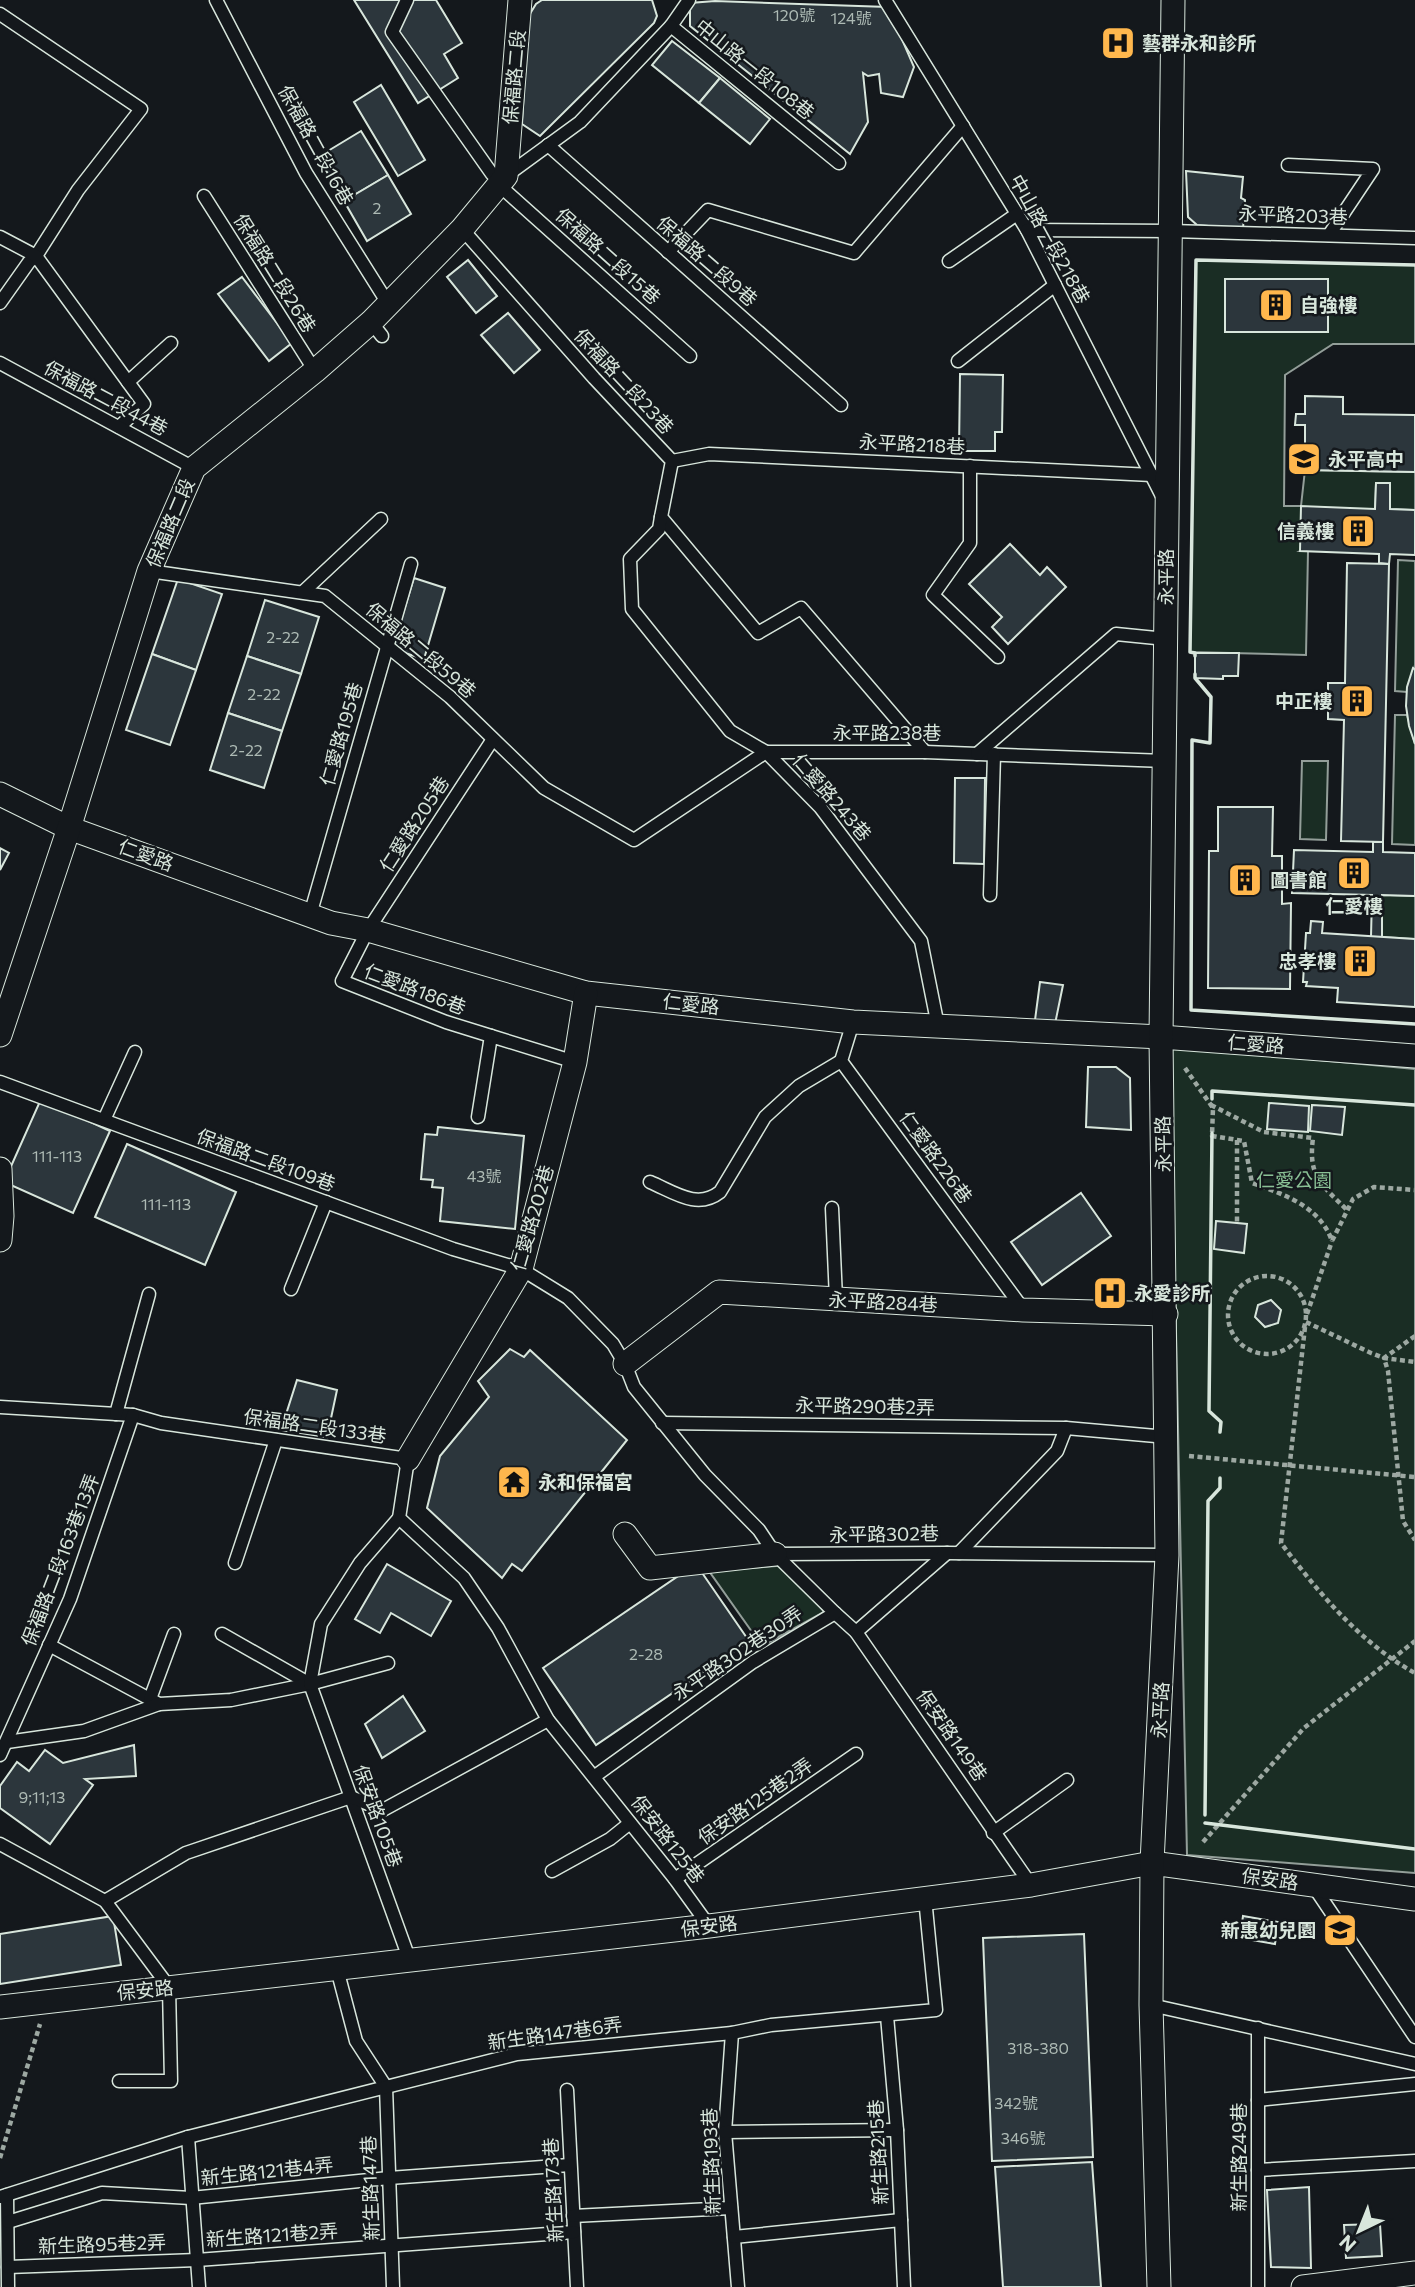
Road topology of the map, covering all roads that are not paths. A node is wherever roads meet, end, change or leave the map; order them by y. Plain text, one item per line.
1 (215, 0) edge
2 (407, 0) edge
3 (520, 0) edge
4 (689, 0) edge
5 (885, 0) edge
6 (1173, 0) edge
7 (0, 15) edge
8 (671, 26) junction
9 (963, 127) junction
10 (548, 145) junction
11 (839, 163) dead end
12 (1289, 165) dead end
13 (499, 179) junction
14 (204, 196) dead end
15 (1017, 214) junction
16 (462, 229) junction
17 (1027, 230) junction
18 (1171, 231) junction
19 (1329, 235) junction
20 (0, 237) edge
21 (1415, 238) edge
22 (668, 251) junction
23 (36, 256) junction
24 (949, 261) dead end
25 (1055, 285) junction
26 (0, 303) edge
27 (389, 305) junction
28 (171, 343) dead end
29 (690, 356) dead end
30 (958, 362) dead end
31 (0, 363) edge
32 (314, 371) junction
33 (128, 382) junction
34 (841, 405) dead end
35 (120, 428) junction
36 (672, 461) junction
37 (970, 466) junction
38 (194, 468) junction
39 (1152, 475) junction
40 (1166, 504) junction
41 (661, 517) junction
42 (381, 519) dead end
43 (411, 564) dead end
44 (149, 571) junction
45 (303, 593) junction
46 (1166, 639) junction
47 (386, 645) junction
48 (998, 657) dead end
49 (494, 739) junction
50 (766, 752) junction
51 (925, 752) junction
52 (977, 754) junction
53 (994, 754) junction
54 (1165, 761) junction
55 (0, 794) edge
56 (69, 828) junction
57 (990, 895) dead end
58 (310, 915) junction
59 (368, 930) junction
60 (586, 993) junction
61 (853, 1022) junction
62 (937, 1026) junction
63 (0, 1035) edge
64 (491, 1037) junction
65 (1161, 1037) junction
66 (135, 1052) dead end
67 (1415, 1056) edge
68 (841, 1061) junction
69 (575, 1062) junction
70 (0, 1082) edge
71 (478, 1116) dead end
72 (104, 1120) junction
73 (0, 1169) edge
74 (650, 1182) dead end
75 (326, 1202) junction
76 (832, 1208) dead end
77 (0, 1240) edge
78 (521, 1269) junction
79 (291, 1289) dead end
80 (149, 1294) dead end
81 (836, 1299) junction
82 (1023, 1310) junction
83 (1166, 1314) junction
84 (625, 1364) junction
85 (0, 1407) edge
86 (116, 1414) junction
87 (133, 1415) junction
88 (662, 1423) junction
89 (1066, 1428) junction
90 (276, 1440) junction
91 (1166, 1445) junction
92 (408, 1459) junction
93 (399, 1518) junction
94 (625, 1534) dead end
95 (953, 1553) junction
96 (775, 1555) junction
97 (1167, 1555) junction
98 (235, 1563) dead end
99 (835, 1613) junction
100 (856, 1632) junction
101 (174, 1634) dead end
102 (222, 1634) dead end
103 (49, 1645) junction
104 (388, 1663) dead end
105 (310, 1684) junction
106 (155, 1702) junction
107 (548, 1720) junction
108 (7, 1742) junction
109 (856, 1754) dead end
110 (0, 1755) edge
111 (595, 1776) junction
112 (1067, 1780) dead end
113 (351, 1797) junction
114 (630, 1823) junction
115 (993, 1833) junction
116 (0, 1844) edge
117 (1152, 1863) junction
118 (552, 1871) dead end
119 (675, 1879) junction
120 (1312, 1884) junction
121 (1031, 1885) junction
122 (925, 1898) junction
123 (1415, 1899) edge
124 (105, 1901) junction
125 (709, 1926) junction
126 (410, 1961) junction
127 (337, 1969) junction
128 (169, 1987) junction
129 (1151, 2005) junction
130 (0, 2007) edge
131 (887, 2015) junction
132 (1258, 2028) junction
133 (732, 2033) junction
134 (1415, 2037) edge
135 (1415, 2064) edge
136 (120, 2081) dead end
137 (1415, 2084) edge
138 (386, 2087) junction
139 (567, 2090) dead end
140 (1258, 2100) junction
141 (897, 2130) junction
142 (725, 2132) junction
143 (188, 2137) junction
144 (1415, 2161) edge
145 (570, 2165) junction
146 (1258, 2170) junction
147 (389, 2178) junction
148 (4, 2196) edge
149 (191, 2198) junction
150 (731, 2208) junction
151 (573, 2216) junction
152 (901, 2220) junction
153 (8, 2222) junction
154 (574, 2232) junction
155 (734, 2237) junction
156 (392, 2245) junction
157 (197, 2260) junction
158 (8, 2267) junction
159 (1415, 2273) edge
160 (8, 2287) edge
161 (198, 2287) edge
162 (393, 2287) edge
163 (577, 2287) edge
164 (738, 2287) edge
165 (904, 2287) edge
166 (1159, 2287) edge
167 (1258, 2287) edge
168 (1303, 2287) edge

1 - 27 lane, 保福路二段16巷
2 - 13 lane, 保福路二段15巷
3 - 13 street, 保福路二段
4 - 8 lane, 中山路一段108巷
5 - 9 lane, 中山路一段218巷
6 - 18 street, 永平路
7 - 23 lane
8 - 10 lane
8 - 11 lane, 中山路一段108巷
9 - 15 lane, 中山路一段218巷
9 - 22 lane
10 - 13 lane
10 - 22 lane, 保福路二段9巷
12 - 19 lane
13 - 16 street, 保福路二段
13 - 29 lane, 保福路二段15巷
14 - 32 lane, 保福路二段26巷
15 - 17 lane, 中山路一段218巷
15 - 24 lane
16 - 27 street, 保福路二段
16 - 36 lane, 保福路二段23巷
17 - 18 lane, 永平路203巷
17 - 25 lane, 中山路一段218巷
18 - 19 lane, 永平路203巷
18 - 40 street, 永平路
19 - 21 lane, 永平路203巷
20 - 23 lane
22 - 34 lane, 保福路二段9巷
23 - 26 lane
23 - 33 lane
25 - 30 lane
25 - 39 lane, 中山路一段218巷
27 - 32 street, 保福路二段
28 - 33 lane
31 - 35 lane, 保福路二段44巷
32 - 38 street, 保福路二段
33 - 35 lane
35 - 38 lane, 保福路二段44巷
36 - 37 lane, 永平路218巷
36 - 41 lane, 保福路二段23巷
37 - 39 lane, 永平路218巷
37 - 48 lane
38 - 44 street, 保福路二段
39 - 40 lane, 中山路一段218巷
40 - 46 street, 永平路
41 - 50 lane, 仁愛路243巷
41 - 51 lane
42 - 45 lane
43 - 47 lane, 仁愛路195巷
44 - 45 lane, 保福路二段59巷
44 - 56 street, 保福路二段
45 - 47 lane, 保福路二段59巷
46 - 52 lane
46 - 54 street, 永平路
47 - 49 lane, 保福路二段59巷
47 - 58 lane, 仁愛路195巷
49 - 50 lane, 保福路二段59巷
49 - 59 lane, 仁愛路205巷
50 - 51 lane, 永平路238巷
50 - 62 lane, 仁愛路243巷
51 - 52 lane, 永平路238巷
52 - 53 lane, 永平路238巷
53 - 54 lane, 永平路238巷
53 - 57 lane
54 - 65 street, 永平路
55 - 56 street, 仁愛路
56 - 58 street, 仁愛路
56 - 63 street, 保福路二段
58 - 59 street, 仁愛路
59 - 60 street, 仁愛路
59 - 64 lane, 仁愛路186巷
60 - 61 street, 仁愛路
60 - 69 street, 仁愛路202巷
61 - 62 street, 仁愛路
61 - 68 lane
62 - 65 street, 仁愛路
64 - 69 lane
64 - 71 lane
65 - 67 street, 仁愛路
65 - 83 street, 永平路
66 - 72 lane
68 - 74 lane
68 - 82 lane, 仁愛路226巷
69 - 78 street, 仁愛路202巷
70 - 72 lane, 保福路二段109巷
72 - 75 lane, 保福路二段109巷
73 - 77 street
75 - 78 lane, 保福路二段109巷
75 - 79 lane
76 - 81 lane
78 - 84 lane
78 - 92 street, 仁愛路202巷
80 - 86 lane
81 - 82 street, 永平路284巷
81 - 84 street, 永平路284巷
82 - 83 street, 永平路284巷
83 - 91 street, 永平路
84 - 88 lane
85 - 86 lane, 保福路二段133巷
86 - 87 lane, 保福路二段133巷
87 - 90 lane, 保福路二段133巷
87 - 103 lane, 保福路二段163巷13弄
88 - 89 lane, 永平路290巷2弄
88 - 96 lane
89 - 91 lane, 永平路290巷2弄
89 - 95 lane
90 - 92 lane, 保福路二段133巷
90 - 98 lane
91 - 97 street, 永平路
92 - 93 lane, 保福路二段133巷
93 - 105 lane
93 - 107 lane
94 - 96 street
95 - 96 lane, 永平路302巷
95 - 97 lane, 永平路302巷
95 - 100 lane
96 - 99 lane, 永平路302巷30弄
97 - 117 street, 永平路
99 - 100 lane, 保安路149巷
99 - 111 lane, 永平路302巷30弄
100 - 115 lane, 保安路149巷
101 - 106 lane
102 - 105 lane
103 - 106 lane
103 - 108 lane, 保福路二段163巷13弄
104 - 105 lane
105 - 106 lane
105 - 113 lane, 保安路105巷
106 - 108 lane
107 - 111 lane
107 - 113 lane
108 - 110 lane, 保福路二段163巷13弄
109 - 119 lane, 保安路125巷2弄
111 - 114 lane, 保安路125巷
112 - 115 lane
113 - 124 lane
113 - 126 lane, 保安路105巷
114 - 118 lane
114 - 119 lane, 保安路125巷
115 - 121 lane, 保安路149巷
116 - 124 lane
117 - 120 street, 保安路
117 - 121 street, 保安路
117 - 129 street, 永平路
119 - 125 lane, 保安路125巷
120 - 123 street, 保安路
120 - 134 lane
121 - 122 street, 保安路
122 - 125 street, 保安路
122 - 131 lane, 新生路147巷6弄
124 - 128 lane
125 - 126 street, 保安路
126 - 127 street, 保安路
127 - 128 street, 保安路
127 - 138 lane
128 - 130 street, 保安路
128 - 136 lane
129 - 132 lane
129 - 166 street, 永平路
131 - 133 lane, 新生路147巷6弄
131 - 141 lane, 新生路215巷
132 - 135 lane
132 - 140 lane, 新生路249巷
133 - 138 lane, 新生路147巷6弄
133 - 142 lane, 新生路193巷
137 - 140 lane
138 - 143 lane, 新生路147巷6弄
138 - 147 lane, 新生路147巷
139 - 145 lane, 新生路173巷
140 - 146 lane, 新生路249巷
141 - 142 lane
141 - 152 lane, 新生路215巷
142 - 150 lane, 新生路193巷
143 - 148 lane, 新生路147巷6弄
143 - 149 lane
144 - 146 lane
145 - 147 lane, 新生路121巷4弄
145 - 151 lane, 新生路173巷
146 - 167 lane, 新生路249巷
147 - 149 lane, 新生路121巷4弄
147 - 156 lane, 新生路147巷
148 - 153 lane
149 - 153 lane, 新生路121巷4弄
149 - 157 lane
150 - 151 lane
150 - 155 lane, 新生路193巷
151 - 154 lane, 新生路173巷
152 - 155 lane
152 - 165 lane, 新生路215巷
153 - 158 lane
154 - 156 lane, 新生路121巷2弄
154 - 163 lane, 新生路173巷
155 - 164 lane, 新生路193巷
156 - 157 lane, 新生路121巷2弄
156 - 162 lane, 新生路147巷
157 - 158 lane, 新生路95巷2弄
157 - 161 lane
158 - 160 lane
159 - 168 street

